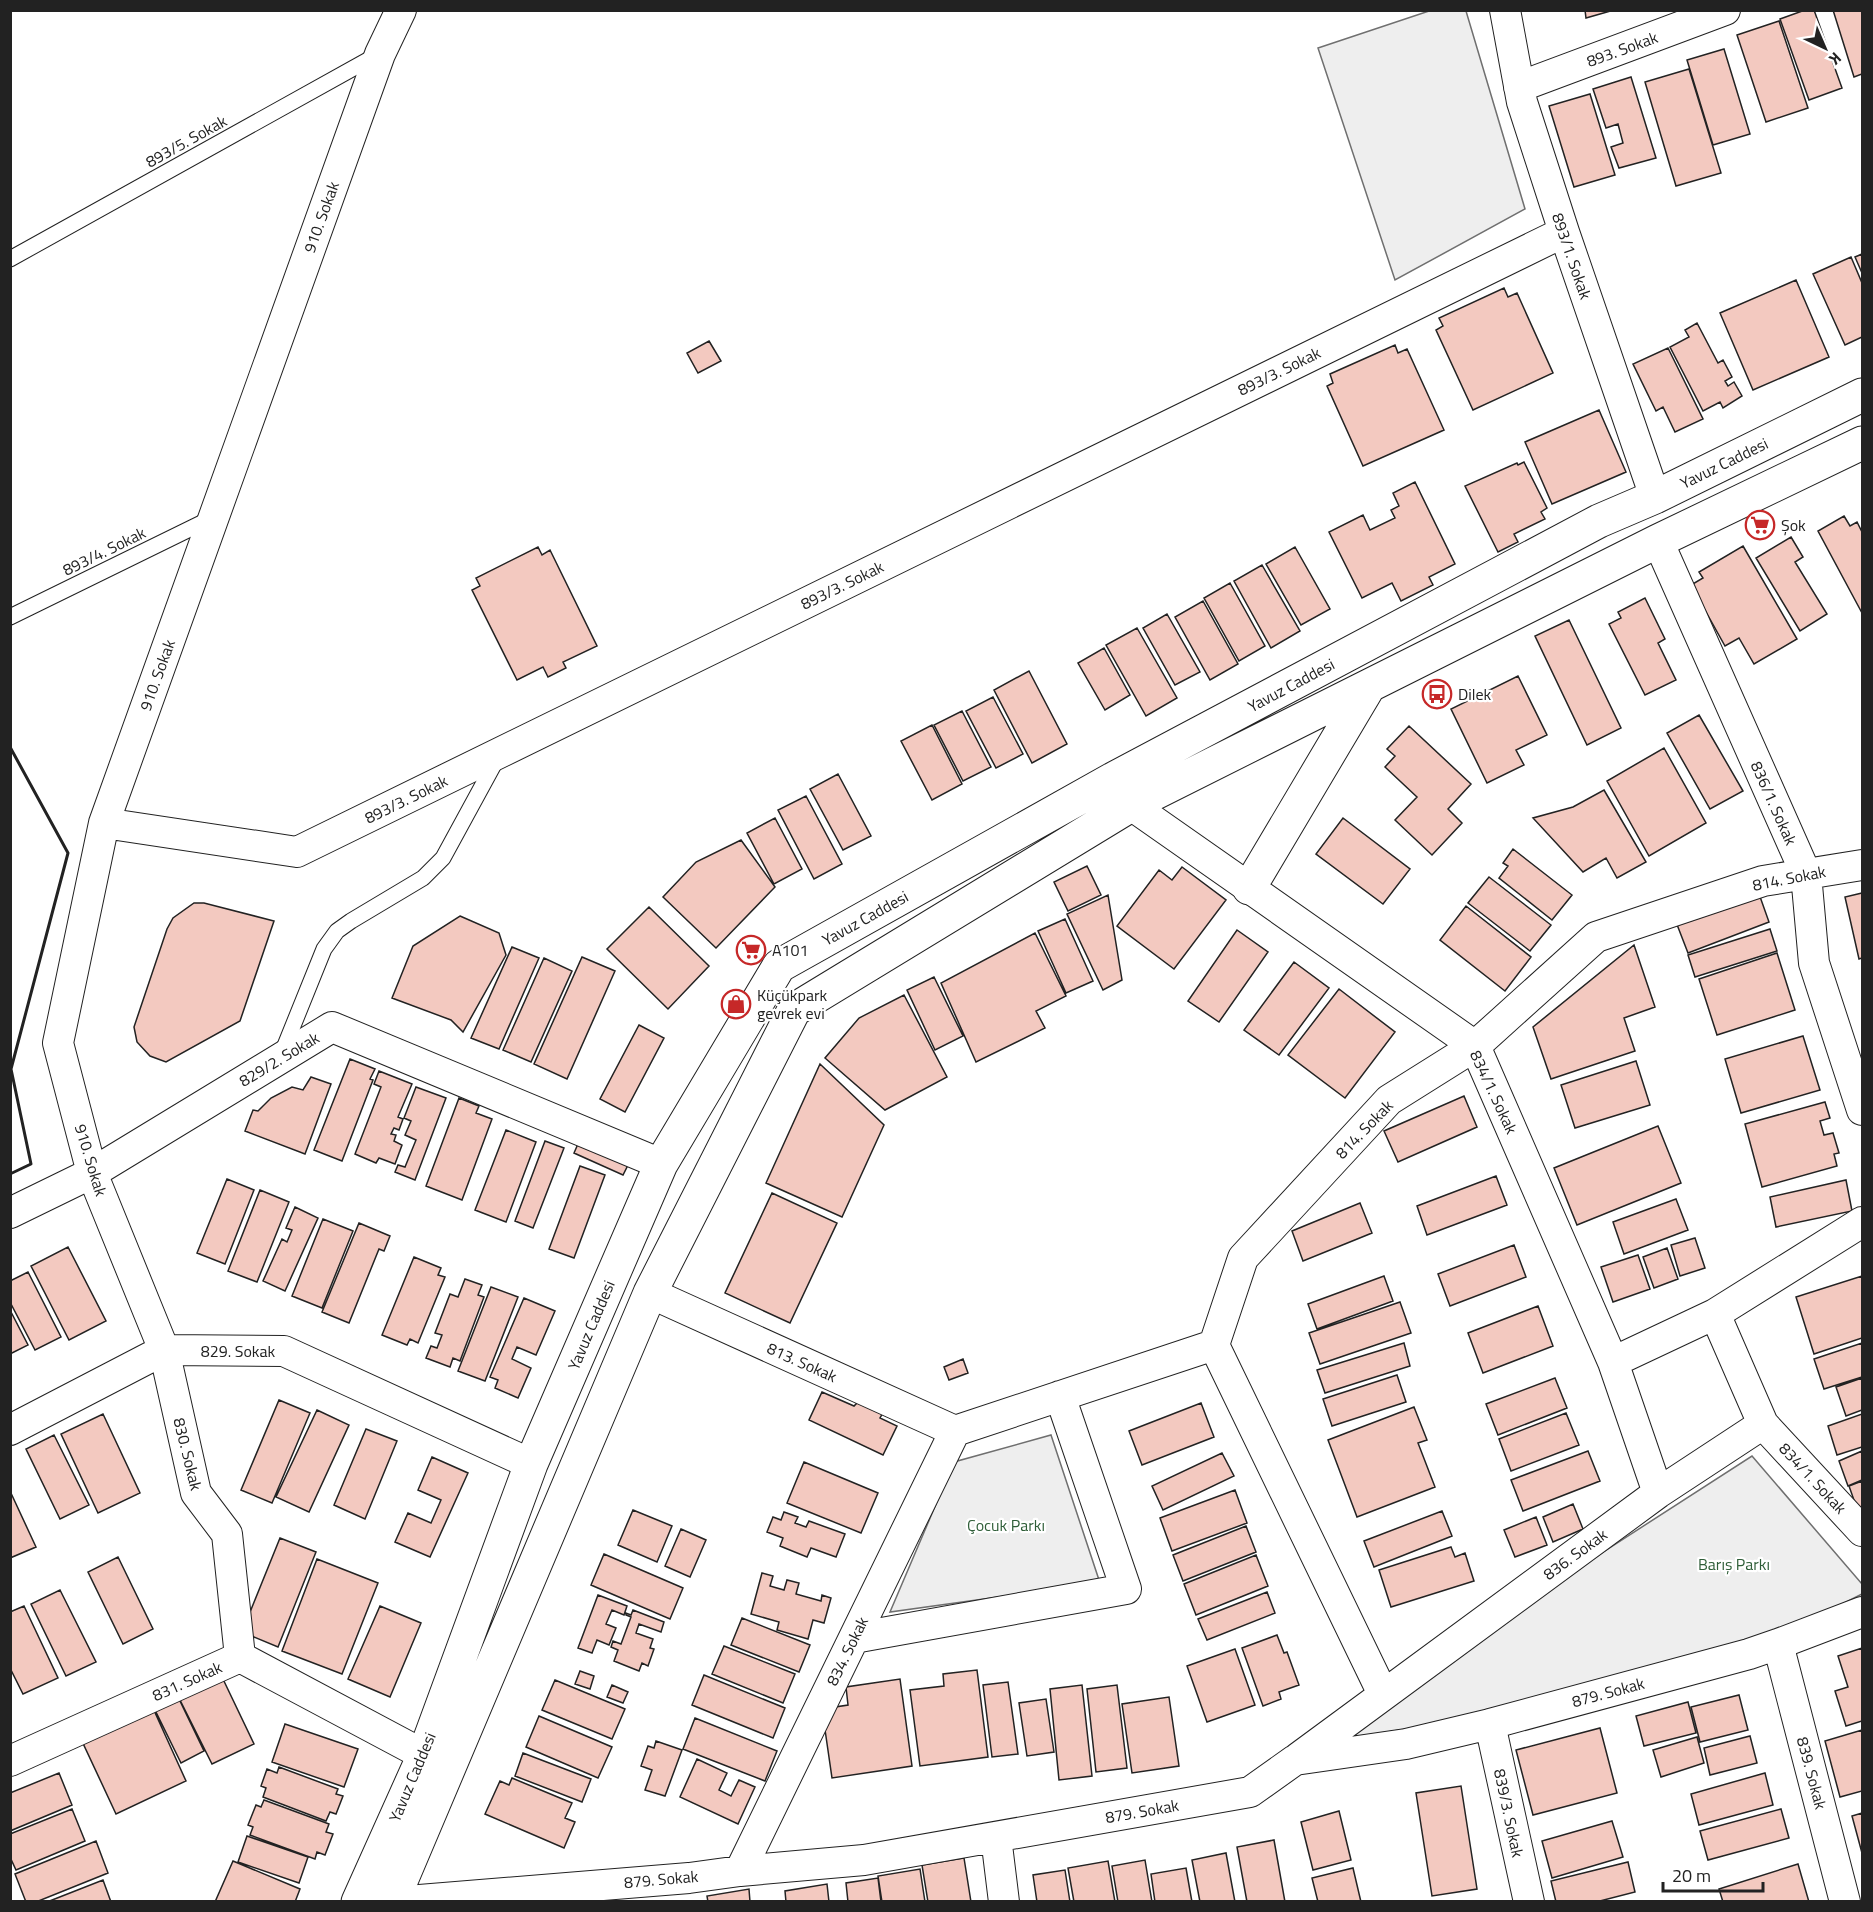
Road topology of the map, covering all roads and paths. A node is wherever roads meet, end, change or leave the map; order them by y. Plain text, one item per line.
1 (401, 10) edge
2 (1505, 10) edge
3 (1725, 10) edge
4 (380, 54) junction
5 (1519, 87) junction
6 (1564, 232) junction
7 (10, 259) edge
8 (1863, 395) edge
9 (1863, 443) edge
10 (1655, 497) junction
11 (214, 517) junction
12 (1658, 541) junction
13 (10, 617) edge
14 (1370, 686) junction
15 (501, 752) junction
16 (1122, 792) junction
17 (104, 823) junction
18 (1863, 865) edge
19 (1806, 874) junction
20 (1249, 888) junction
21 (1475, 1046) junction
22 (280, 1059) junction
23 (1863, 1110) edge
24 (661, 1164) junction
25 (92, 1173) junction
26 (10, 1213) edge
27 (1863, 1222) edge
28 (650, 1293) junction
29 (1715, 1314) junction
30 (1214, 1345) junction
31 (164, 1350) junction
32 (1613, 1362) junction
33 (1060, 1396) junction
34 (1763, 1424) junction
35 (10, 1430) edge
36 (955, 1431) junction
37 (531, 1464) junction
38 (1658, 1494) junction
39 (1863, 1531) edge
40 (1863, 1612) edge
41 (854, 1638) junction
42 (1778, 1644) junction
43 (240, 1657) junction
44 (1383, 1694) junction
45 (1490, 1724) junction
46 (424, 1755) junction
47 (1295, 1760) junction
48 (10, 1761) edge
49 (996, 1837) junction
50 (740, 1871) junction
51 (690, 1890) edge
52 (358, 1902) edge
53 (394, 1902) edge
54 (1004, 1902) edge
55 (1529, 1902) edge
56 (1845, 1902) edge

1 - 4 street, 910. Sokak
2 - 5 street, 893/1. Sokak
3 - 5 street, 893. Sokak
4 - 7 lane, 893/5. Sokak
4 - 11 street, 910. Sokak
5 - 6 street, 893/1. Sokak
6 - 10 street, 893/1. Sokak
6 - 15 street, 893/3. Sokak
8 - 10 main road, Yavuz Caddesi
9 - 12 main road, Yavuz Caddesi
10 - 16 main road, Yavuz Caddesi
11 - 13 lane, 893/4. Sokak
11 - 17 street, 910. Sokak
12 - 14 main road, Yavuz Caddesi
12 - 19 street, 836/1. Sokak
14 - 16 main road, Yavuz Caddesi
14 - 20 main road
15 - 17 street, 893/3. Sokak
15 - 22 lane
16 - 20 street, 834/1. Sokak
16 - 24 main road, Yavuz Caddesi
16 - 28 main road, Yavuz Caddesi
17 - 25 street, 910. Sokak
18 - 19 street, 814. Sokak
19 - 21 street, 814. Sokak
19 - 23 street, 836/1. Sokak
20 - 21 street, 834/1. Sokak
21 - 30 street, 814. Sokak
21 - 32 street, 834/1. Sokak
22 - 24 street, 829/2. Sokak
22 - 25 street, 829/2. Sokak
24 - 37 main road, Yavuz Caddesi
25 - 26 street, 829/2. Sokak
25 - 31 street, 910. Sokak
27 - 29 street
28 - 36 street, 813. Sokak
28 - 53 main road, Yavuz Caddesi
29 - 32 street
29 - 34 street
30 - 33 street
30 - 44 street
31 - 35 street, 829. Sokak
31 - 37 street, 829. Sokak
31 - 43 street, 830. Sokak
32 - 38 street, 834/1. Sokak
33 - 36 street
33 - 41 street
34 - 38 street, 836. Sokak
34 - 39 street, 834/1. Sokak
36 - 41 street, 834. Sokak
37 - 46 main road, Yavuz Caddesi
38 - 44 street, 836. Sokak
40 - 42 street, 879. Sokak
41 - 50 street, 834. Sokak
42 - 45 street, 879. Sokak
42 - 56 street, 839. Sokak
43 - 46 street, 831. Sokak
43 - 48 street, 831. Sokak
44 - 47 street, 836. Sokak
45 - 47 street, 879. Sokak
45 - 55 street, 839/3. Sokak
46 - 52 main road, Yavuz Caddesi
47 - 49 street, 879. Sokak
49 - 50 street, 879. Sokak
49 - 54 street
50 - 51 street, 879. Sokak
51 - 53 street, 879. Sokak

